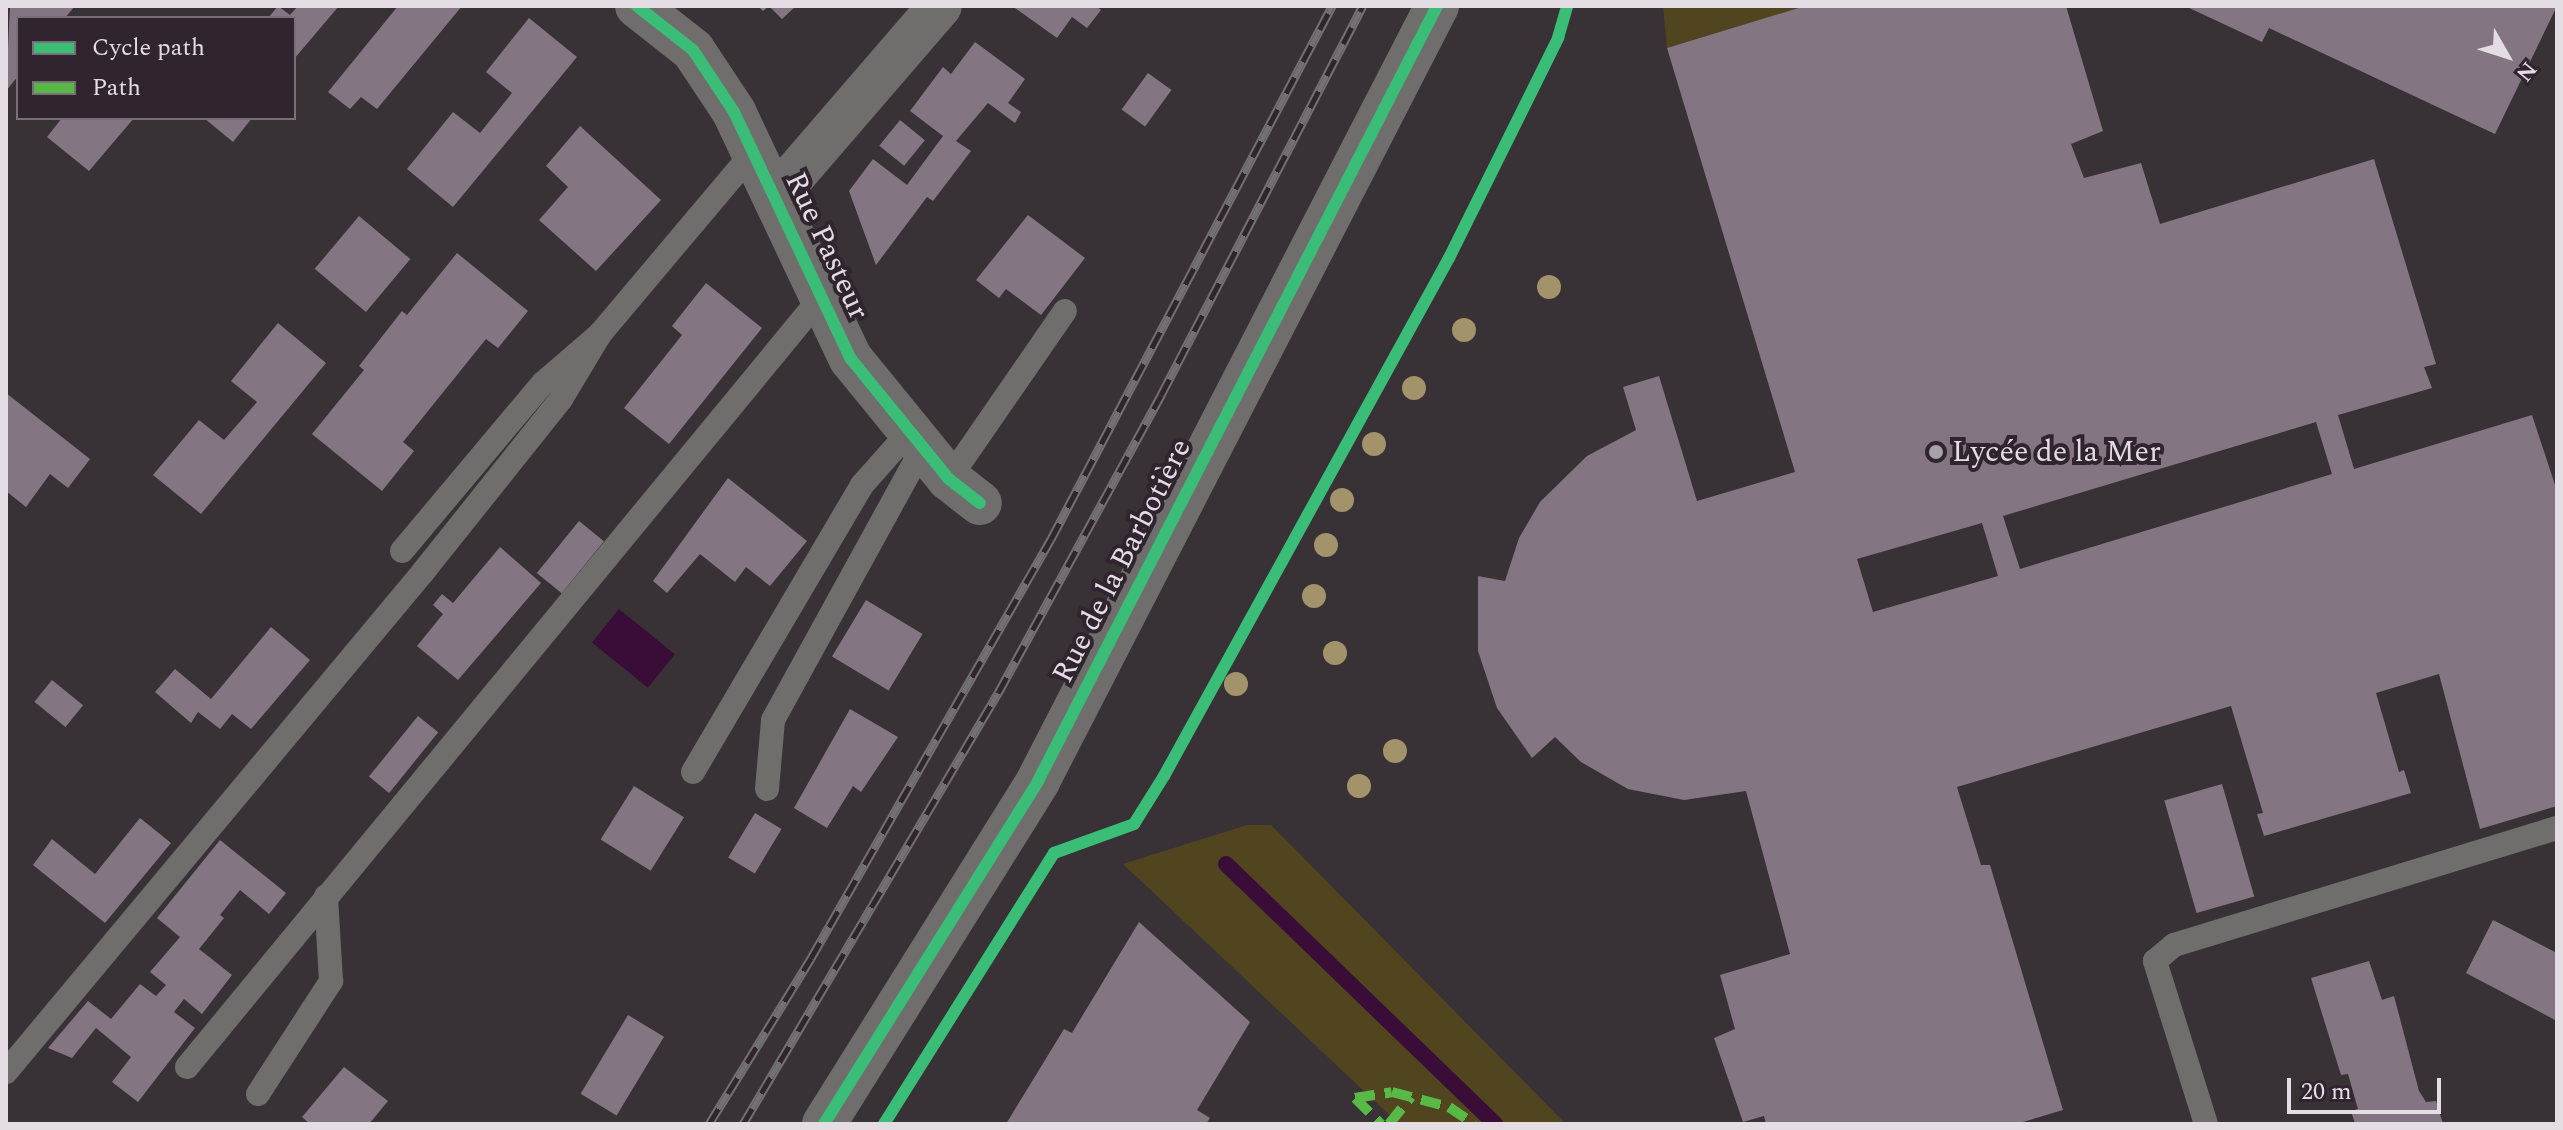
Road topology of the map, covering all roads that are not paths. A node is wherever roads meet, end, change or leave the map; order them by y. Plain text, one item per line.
1 (637, 6) edge
2 (940, 6) edge
3 (1437, 6) edge
4 (753, 152) junction
5 (775, 197) junction
6 (822, 296) junction
7 (1065, 311) dead end
8 (600, 334) junction
9 (941, 465) junction
10 (402, 551) dead end
11 (693, 772) dead end
12 (767, 789) dead end
13 (2557, 828) edge
14 (326, 896) junction
15 (187, 1067) dead end
16 (6, 1072) edge
17 (258, 1094) dead end
18 (824, 1124) edge
19 (2206, 1124) edge

1 - 4 street, Rue Pasteur
2 - 5 street
3 - 18 street, Rue de la Barbotière
4 - 5 street, Rue Pasteur
4 - 8 lane
5 - 6 street, Rue Pasteur
6 - 9 street, Rue Pasteur
6 - 14 lane
7 - 9 lane
8 - 10 lane
8 - 16 lane
9 - 11 lane
9 - 12 lane
13 - 19 lane
14 - 15 lane
14 - 17 lane

